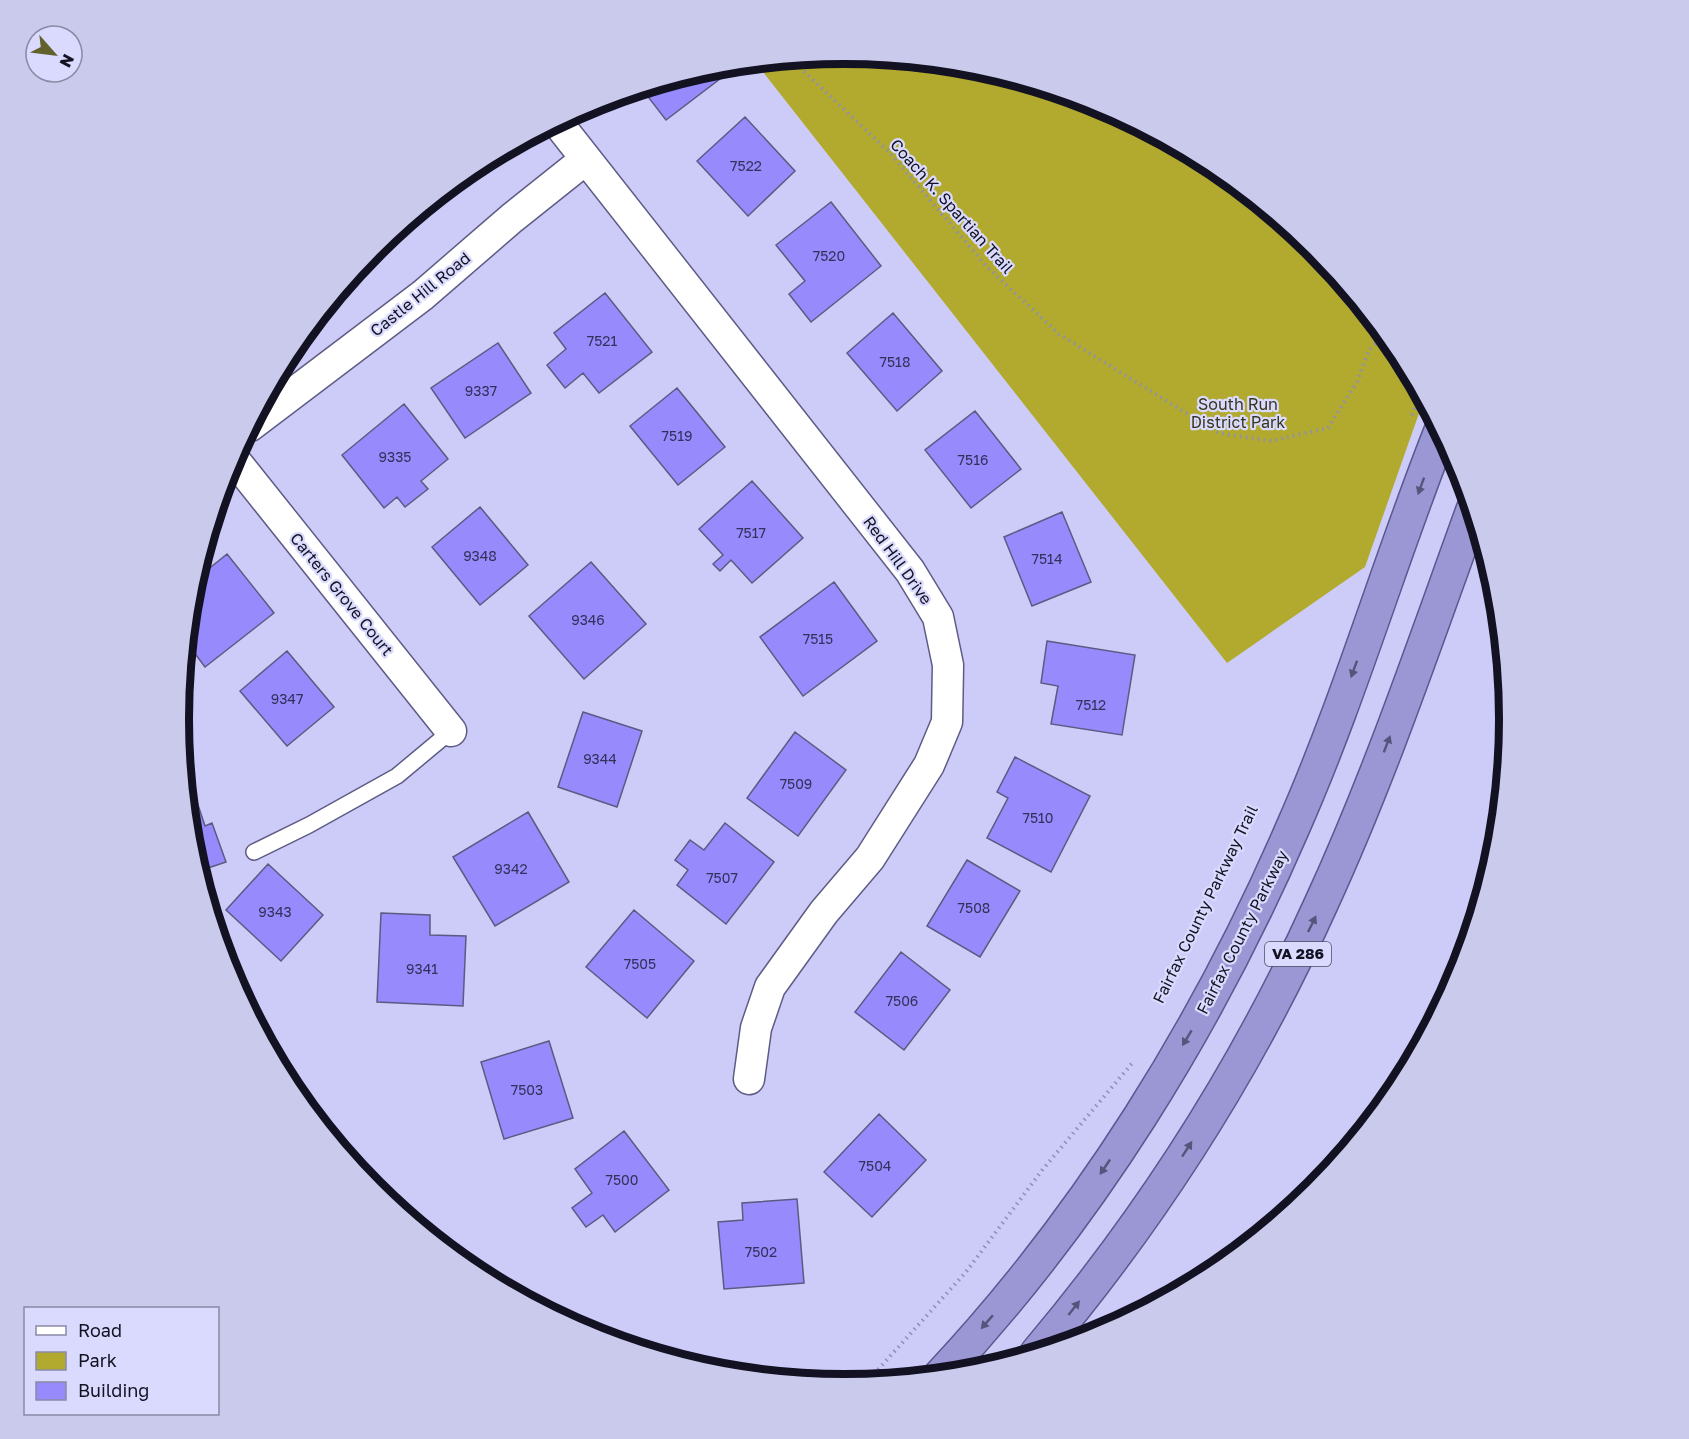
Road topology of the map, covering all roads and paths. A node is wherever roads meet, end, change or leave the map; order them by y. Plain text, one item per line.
1 (799, 66) edge
2 (562, 129) edge
3 (586, 159) junction
4 (1378, 341) edge
5 (1417, 402) edge
6 (265, 415) edge
7 (1409, 424) dead end
8 (1438, 442) edge
9 (240, 467) edge
10 (1469, 522) edge
11 (451, 731) joint
12 (254, 852) dead end
13 (1137, 1058) dead end
14 (749, 1079) dead end
15 (1045, 1343) edge
16 (949, 1366) edge
17 (875, 1373) edge

1 - 4 path, Coach K. Spartian Trail
2 - 3 street, Red Hill Drive
3 - 6 street, Castle Hill Road
3 - 14 street, Red Hill Drive
5 - 7 path
8 -> 16 highway, Fairfax County Parkway / VA 286
9 - 11 street, Carters Grove Court
15 -> 10 highway, VA 286
11 - 12 lane
13 - 17 path

